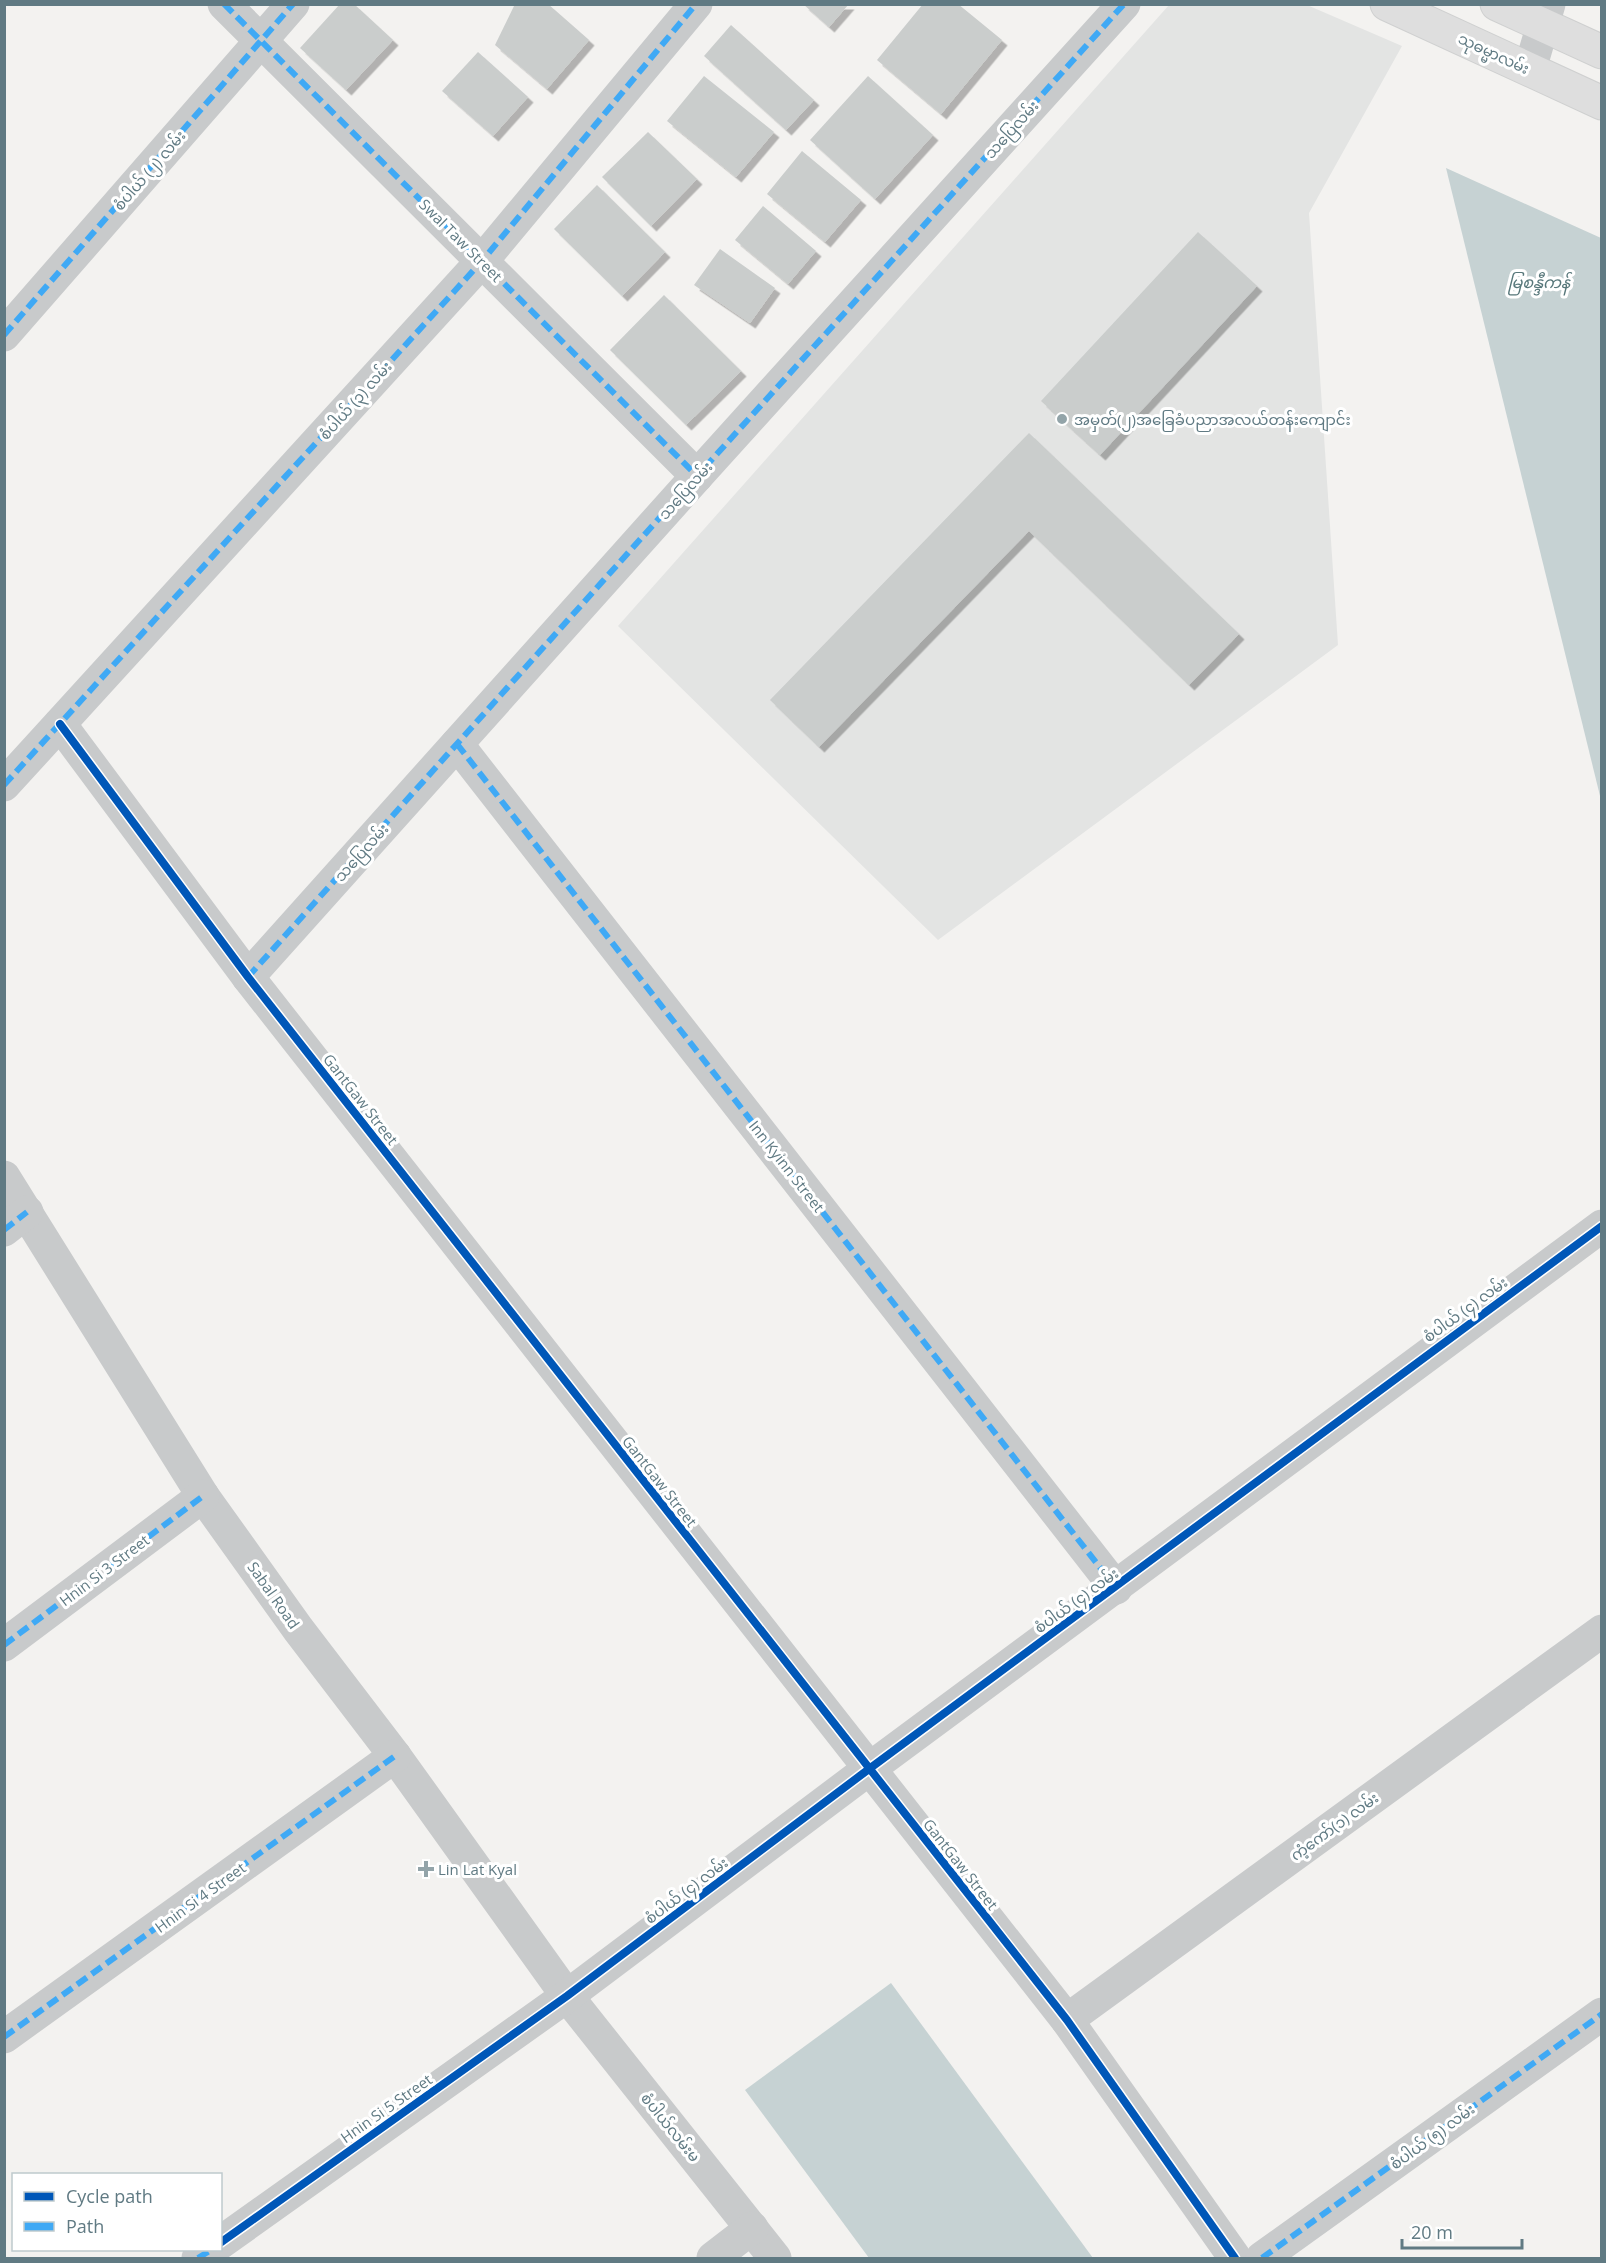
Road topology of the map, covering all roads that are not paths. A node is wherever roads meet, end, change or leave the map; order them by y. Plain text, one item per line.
1 (224, 4) edge
2 (293, 4) edge
3 (696, 4) edge
4 (1124, 4) edge
5 (1387, 4) edge
6 (1497, 4) edge
7 (1545, 15) edge
8 (261, 42) junction
9 (1602, 52) edge
10 (1530, 69) junction
11 (1602, 103) edge
12 (482, 261) junction
13 (4, 335) edge
14 (697, 476) junction
15 (60, 724) junction
16 (457, 744) junction
17 (4, 786) edge
18 (248, 977) junction
19 (4, 1177) edge
20 (16, 1221) edge
21 (1602, 1226) edge
22 (203, 1496) junction
23 (1116, 1588) junction
24 (1602, 1631) edge
25 (4, 1645) edge
26 (395, 1756) junction
27 (869, 1769) junction
28 (567, 1996) junction
29 (1602, 2014) edge
30 (1067, 2020) junction
31 (4, 2037) edge
32 (752, 2228) junction
33 (222, 2242) edge
34 (712, 2259) edge
35 (775, 2259) edge
36 (1235, 2259) edge
37 (1262, 2259) edge

1 - 8 street, Swal Taw Street
2 - 8 street, စံပါယ် (၂) လမ်း
3 - 12 street, စံပါယ် (၃) လမ်း
4 - 14 street, သပြေလမ်း
5 - 10 main road, သုဓမ္မာလမ်း
6 - 7 main road
7 - 9 main road
7 - 10 street
8 - 12 street, Swal Taw Street
8 - 13 street, စံပါယ် (၂) လမ်း
10 - 11 main road, သုဓမ္မာလမ်း
12 - 14 street, Swal Taw Street
12 - 15 street, စံပါယ် (၃) လမ်း
14 - 16 street, သပြေလမ်း
15 - 17 street, စံပါယ် (၃) လမ်း
15 - 18 street, GantGaw Street
16 - 18 street, သပြေလမ်း
16 - 23 street, Inn Kyinn Street
18 - 27 street, GantGaw Street
19 - 20 street, Sabal Road
20 - 22 street, Sabal Road
21 - 23 street, စံပါယ် (၄) လမ်း
22 - 25 street, Hnin Si 3 Street
22 - 26 street, Sabal Road
23 - 27 street, စံပါယ် (၄) လမ်း
24 - 30 street, ကံ့ကော်(၁) လမ်း
26 - 28 street, Sabal Road
26 - 31 street, Hnin Si 4 Street
27 - 28 street, စံပါယ် (၄) လမ်း
27 - 30 street, GantGaw Street
28 - 32 street, စံပါယ်လမ်းမ
28 - 33 street, Hnin Si 5 Street
29 - 37 street, စံပါယ် (၅) လမ်း
30 - 36 street, GantGaw Street
32 - 34 street
32 - 35 street, စံပါယ်လမ်းမ

